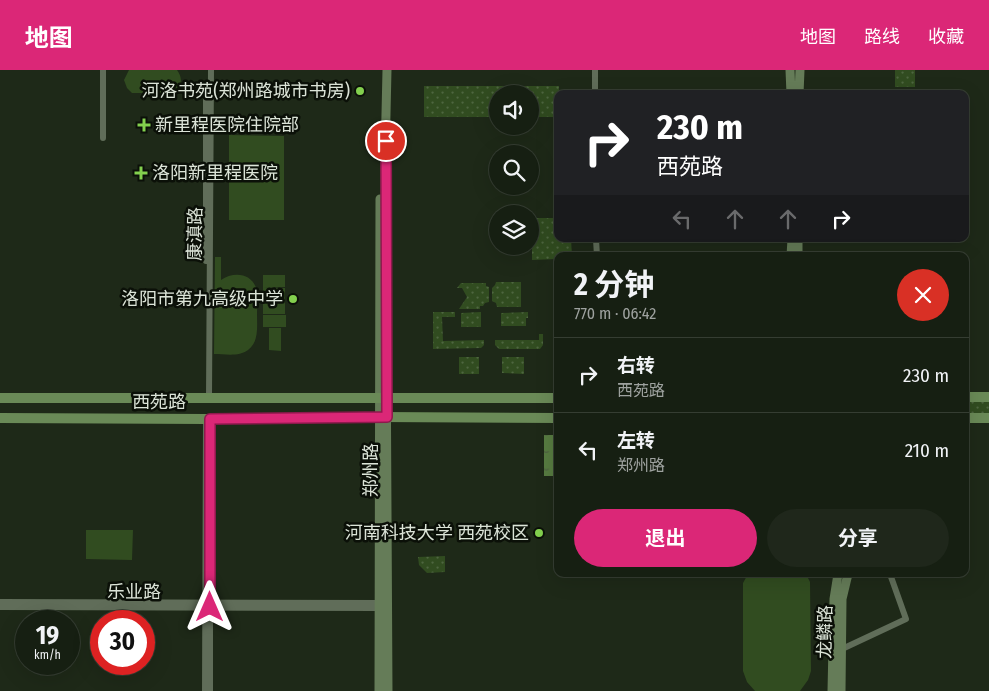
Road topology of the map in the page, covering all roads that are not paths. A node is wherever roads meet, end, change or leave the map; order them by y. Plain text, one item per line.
1 (103, 70) edge
2 (206, 70) edge
3 (210, 70) edge
4 (380, 70) edge
5 (386, 70) edge
6 (594, 70) edge
7 (790, 70) edge
8 (800, 70) edge
9 (595, 90) edge
10 (791, 90) edge
11 (799, 90) edge
12 (103, 138) dead end
13 (969, 397) edge
14 (989, 397) edge
15 (0, 398) edge
16 (207, 398) junction
17 (383, 398) junction
18 (554, 398) edge
19 (383, 417) junction
20 (0, 418) edge
21 (554, 418) edge
22 (969, 418) edge
23 (989, 418) edge
24 (208, 419) junction
25 (838, 577) edge
26 (847, 577) edge
27 (891, 577) edge
28 (0, 602) edge
29 (207, 605) junction
30 (384, 605) junction
31 (0, 607) edge
32 (842, 650) junction
33 (205, 691) edge
34 (210, 691) edge
35 (379, 691) edge
36 (388, 691) edge
37 (832, 691) edge
38 (841, 691) edge

1 - 12 street
2 - 16 street, 康滇路
3 - 16 street, 康滇路
4 - 17 street, 郑州路
5 - 17 street, 郑州路
6 - 9 street
7 - 10 street
8 - 11 street
13 - 14 main road
15 - 16 main road, 西苑路
16 - 17 main road, 西苑路
17 - 18 main road, 西苑路
17 - 19 street, 郑州路
19 - 21 main road, 西苑路
19 - 24 main road, 西苑路
19 - 30 street, 郑州路
20 - 24 main road, 西苑路
22 - 23 main road
24 - 29 street
25 - 37 street, 龙鳞路
26 - 32 street, 龙鳞路
27 - 32 street
28 - 29 street, 乐业路
29 - 30 street, 乐业路
29 - 31 street, 乐业路
29 - 33 street
29 - 34 street
30 - 35 street, 郑州路
30 - 36 street, 郑州路
32 - 38 street, 龙鳞路

